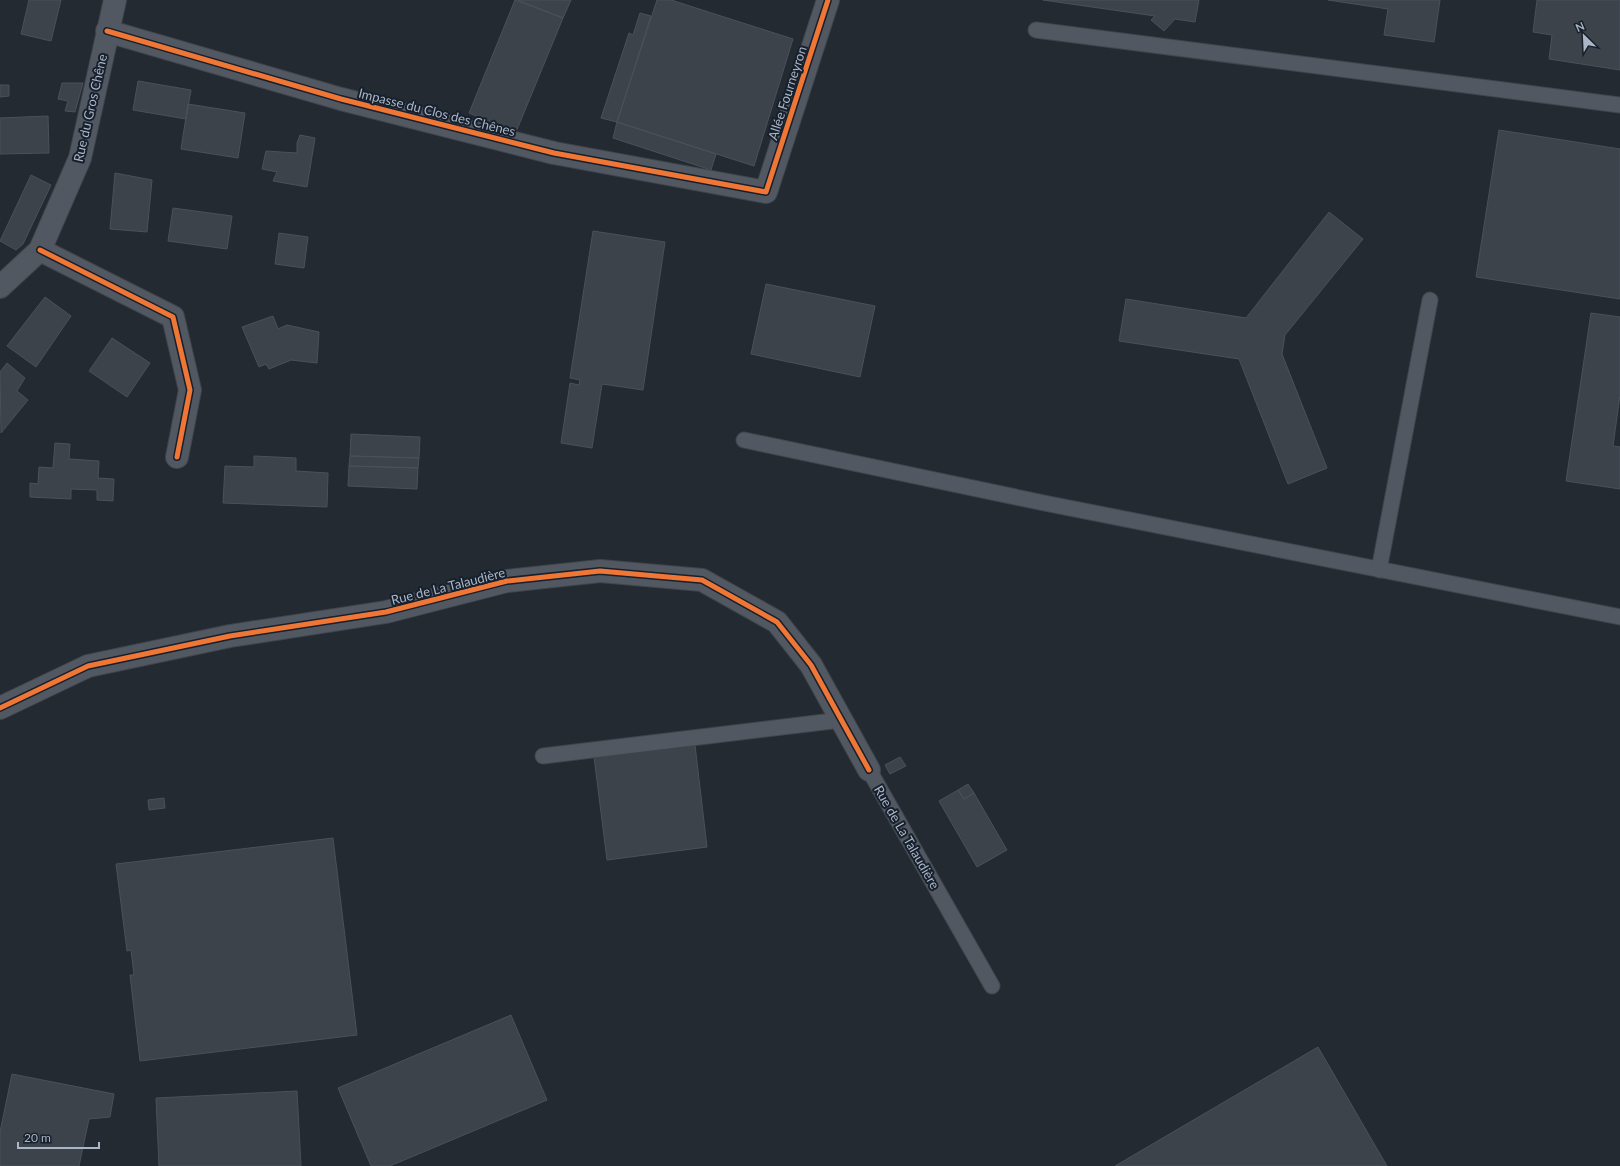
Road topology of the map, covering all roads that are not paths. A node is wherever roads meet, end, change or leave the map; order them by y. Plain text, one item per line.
1 (115, 0) edge
2 (828, 0) edge
3 (1036, 30) dead end
4 (107, 31) junction
5 (1620, 105) edge
6 (766, 192) joint
7 (40, 250) junction
8 (0, 287) edge
9 (1430, 300) dead end
10 (744, 440) dead end
11 (177, 457) dead end
12 (1379, 570) junction
13 (1620, 618) edge
14 (0, 708) edge
15 (841, 720) junction
16 (543, 756) dead end
17 (869, 770) joint
18 (992, 986) dead end

1 - 4 street, Rue du Gros Chêne
2 - 6 street, Allée Fourneyron
3 - 5 lane
4 - 6 street, Impasse du Clos des Chênes
4 - 7 street, Rue du Gros Chêne
7 - 8 street, Rue du Gros Chêne
7 - 11 street
9 - 12 lane
10 - 12 lane
12 - 13 lane
14 - 15 street, Rue de La Talaudière
15 - 16 lane
15 - 17 street, Rue de La Talaudière
17 - 18 lane, Rue de La Talaudière

